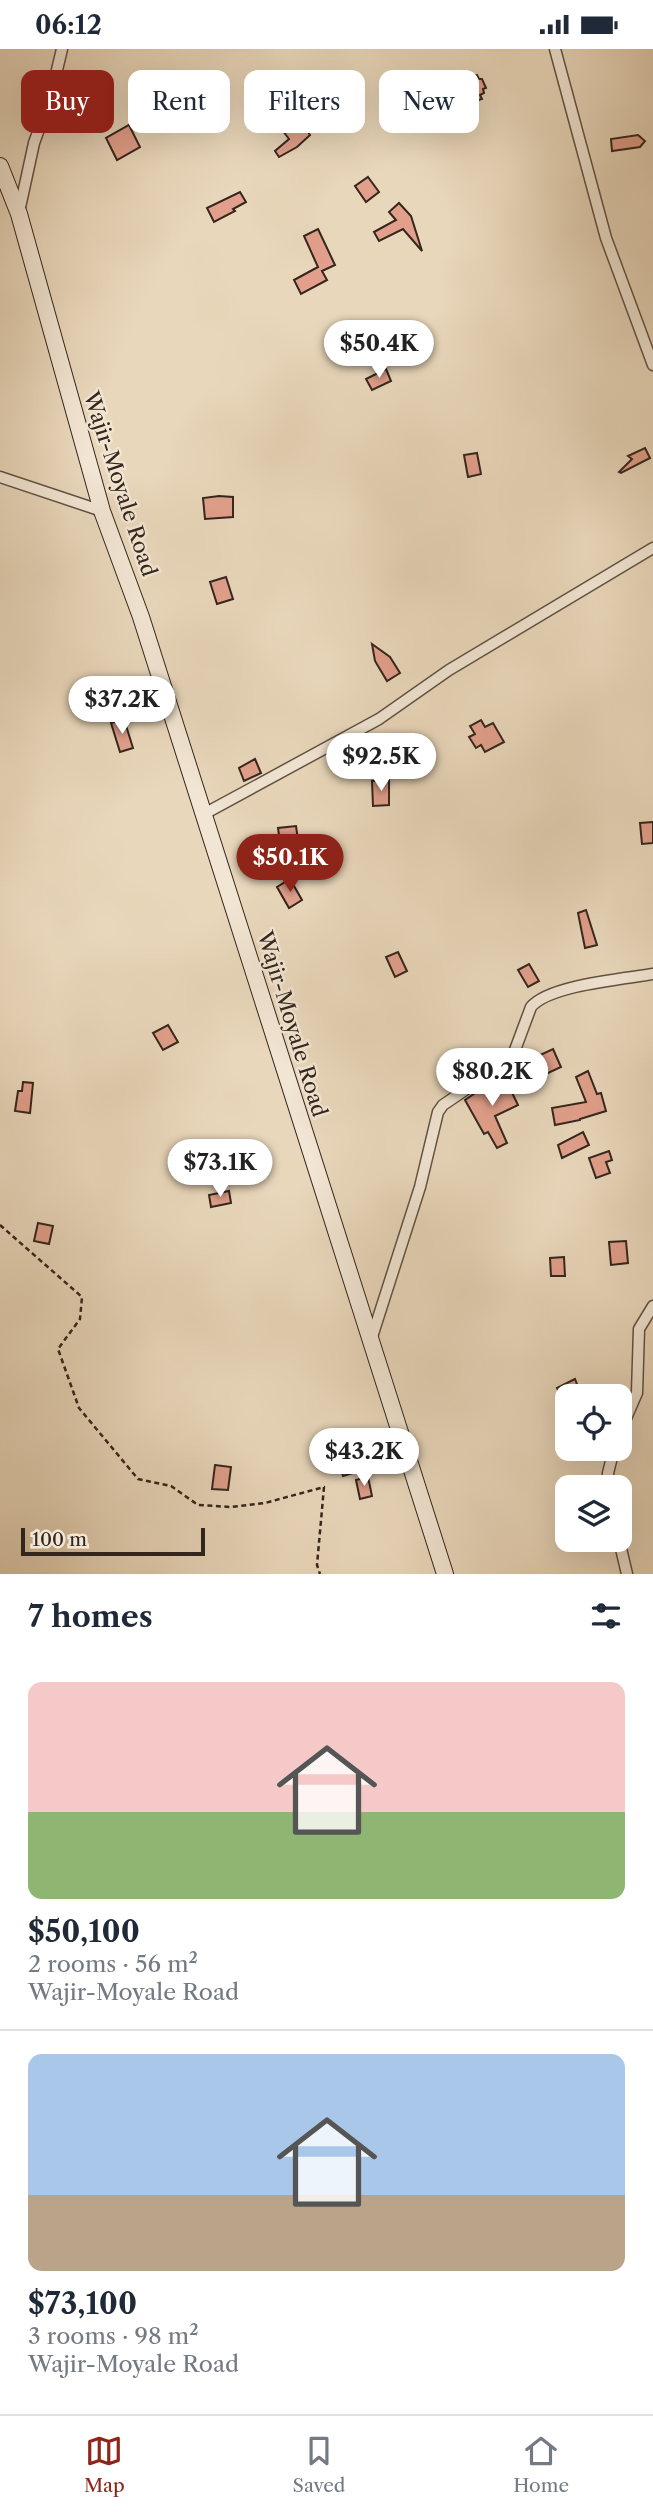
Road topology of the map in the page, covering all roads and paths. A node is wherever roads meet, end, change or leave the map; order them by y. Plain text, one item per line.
1 (62, 49) edge
2 (555, 49) edge
3 (0, 166) edge
4 (19, 214) junction
5 (653, 365) edge
6 (0, 477) edge
7 (102, 512) junction
8 (653, 548) edge
9 (204, 814) junction
10 (653, 974) edge
11 (0, 1225) edge
12 (653, 1306) edge
13 (370, 1343) junction
14 (632, 1404) edge
15 (622, 1552) edge
16 (320, 1574) edge
17 (446, 1574) edge
18 (627, 1574) edge

1 - 4 street
2 - 5 street
3 - 4 main road, Wajir-Moyale Road
4 - 7 main road, Wajir-Moyale Road
6 - 7 street
7 - 9 main road, Wajir-Moyale Road
8 - 9 street
9 - 13 main road, Wajir-Moyale Road
10 - 13 street
11 - 16 path
12 - 14 street
13 - 17 main road, Wajir-Moyale Road
15 - 18 street

